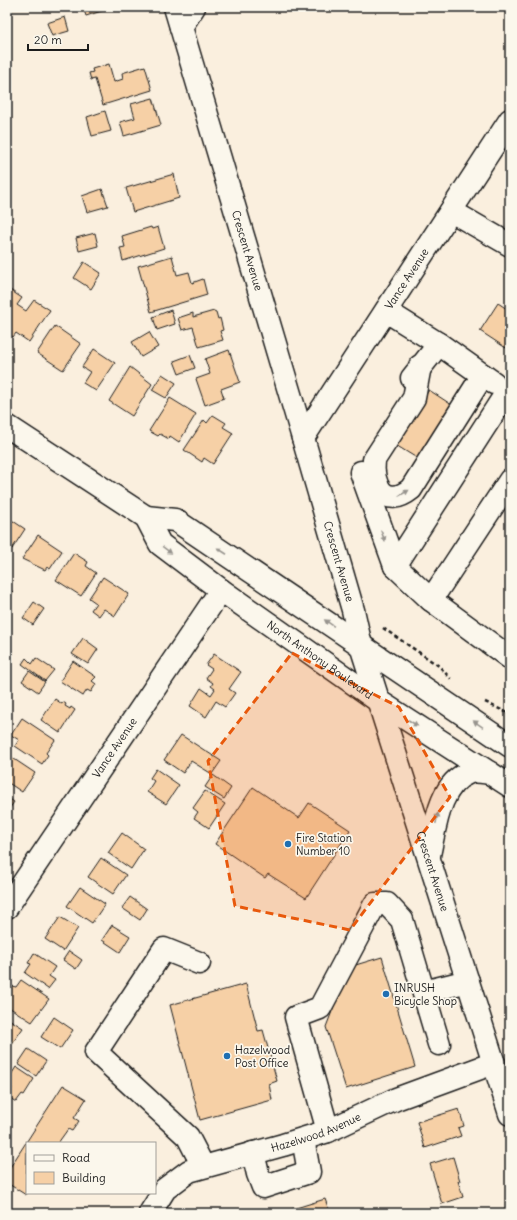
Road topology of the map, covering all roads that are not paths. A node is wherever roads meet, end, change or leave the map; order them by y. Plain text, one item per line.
1 (174, 7) edge
2 (194, 7) edge
3 (181, 27) junction
4 (510, 120) edge
5 (451, 211) junction
6 (510, 245) edge
7 (386, 311) junction
8 (439, 344) junction
9 (420, 366) junction
10 (483, 375) junction
11 (508, 393) edge
12 (7, 426) edge
13 (303, 438) junction
14 (510, 480) edge
15 (146, 518) junction
16 (395, 566) junction
17 (221, 590) junction
18 (431, 600) junction
19 (361, 646) junction
20 (510, 658) edge
21 (380, 702) junction
22 (510, 746) edge
23 (490, 772) junction
24 (510, 786) edge
25 (429, 856) junction
26 (7, 907) edge
27 (199, 963) dead end
28 (468, 981) junction
29 (424, 992) junction
30 (439, 1044) dead end
31 (494, 1063) junction
32 (510, 1114) edge
33 (328, 1131) junction
34 (303, 1139) junction
35 (253, 1153) junction
36 (203, 1166) junction
37 (150, 1213) edge

1 - 3 main road, Crescent Avenue
2 - 3 main road
3 - 13 main road, Crescent Avenue
4 - 5 main road, Vance Avenue
5 - 6 main road
5 - 7 main road, Vance Avenue
7 - 8 main road
7 - 13 main road, Vance Avenue
8 - 9 main road
8 - 10 main road
9 -> 10 main road
9 -> 16 main road
10 - 11 main road
11 - 16 main road
12 - 15 main road, North Anthony Boulevard
13 - 19 main road, Crescent Avenue
14 - 18 main road
15 -> 17 main road, North Anthony Boulevard
19 -> 15 main road, North Anthony Boulevard
16 - 18 main road
17 - 21 main road, North Anthony Boulevard
17 - 26 main road, Vance Avenue
18 - 20 main road
19 - 21 main road, Crescent Avenue
22 -> 19 main road, North Anthony Boulevard
21 -> 23 main road, North Anthony Boulevard
21 - 25 main road, Crescent Avenue
23 - 24 main road, North Anthony Boulevard
25 -> 23 main road
25 - 28 main road, Crescent Avenue
27 - 36 main road
28 - 29 main road
28 - 31 main road, Crescent Avenue
29 - 30 main road
29 - 33 main road
31 - 32 main road, Crescent Avenue
31 - 33 main road, Hazelwood Avenue
33 - 34 main road, Hazelwood Avenue
34 - 35 main road, Hazelwood Avenue
34 - 35 main road
35 - 36 main road, Hazelwood Avenue
36 - 37 main road, Hazelwood Avenue

